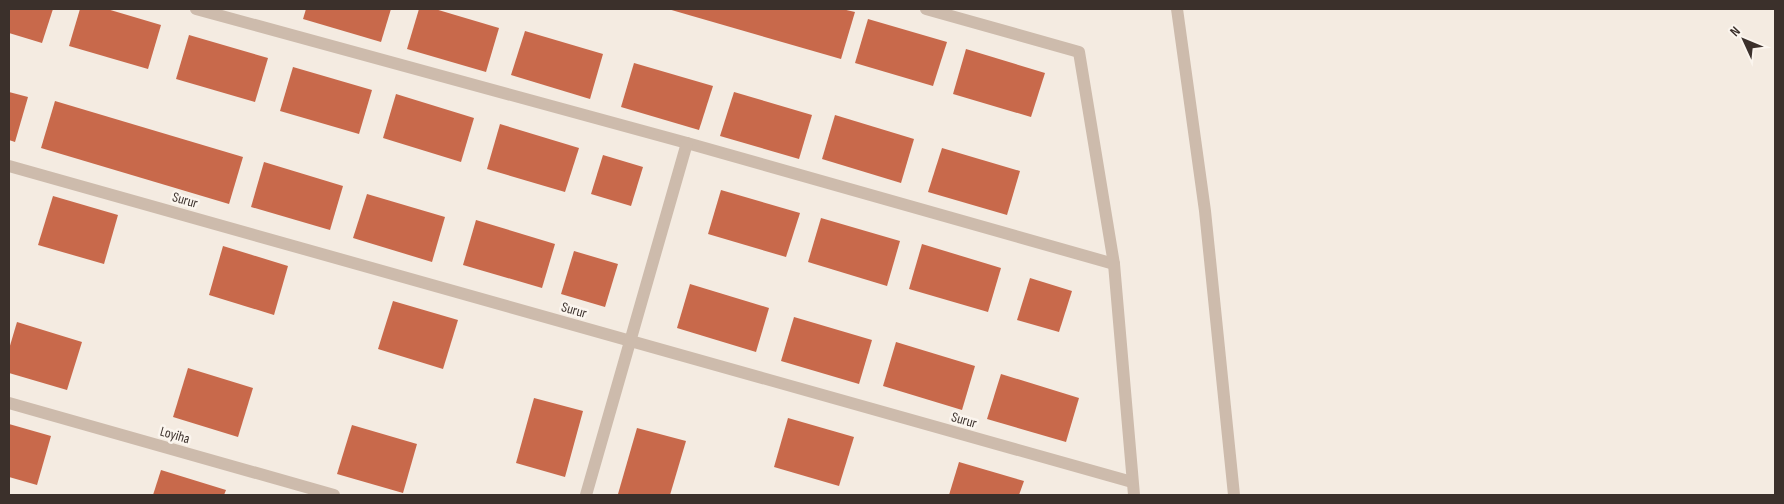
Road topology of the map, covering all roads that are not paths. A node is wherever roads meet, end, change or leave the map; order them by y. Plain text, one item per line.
1 (196, 9) edge
2 (926, 9) edge
3 (1177, 9) edge
4 (687, 143) junction
5 (9, 166) edge
6 (1114, 264) junction
7 (630, 342) junction
8 (9, 403) edge
9 (1133, 489) edge
10 (334, 495) edge
11 (586, 495) edge
12 (1234, 495) edge

1 - 4 street
2 - 6 street
3 - 12 street
4 - 6 street
4 - 7 street
5 - 7 street, Surur
6 - 9 street
7 - 9 street, Surur
7 - 11 street
8 - 10 street, Loyiha

